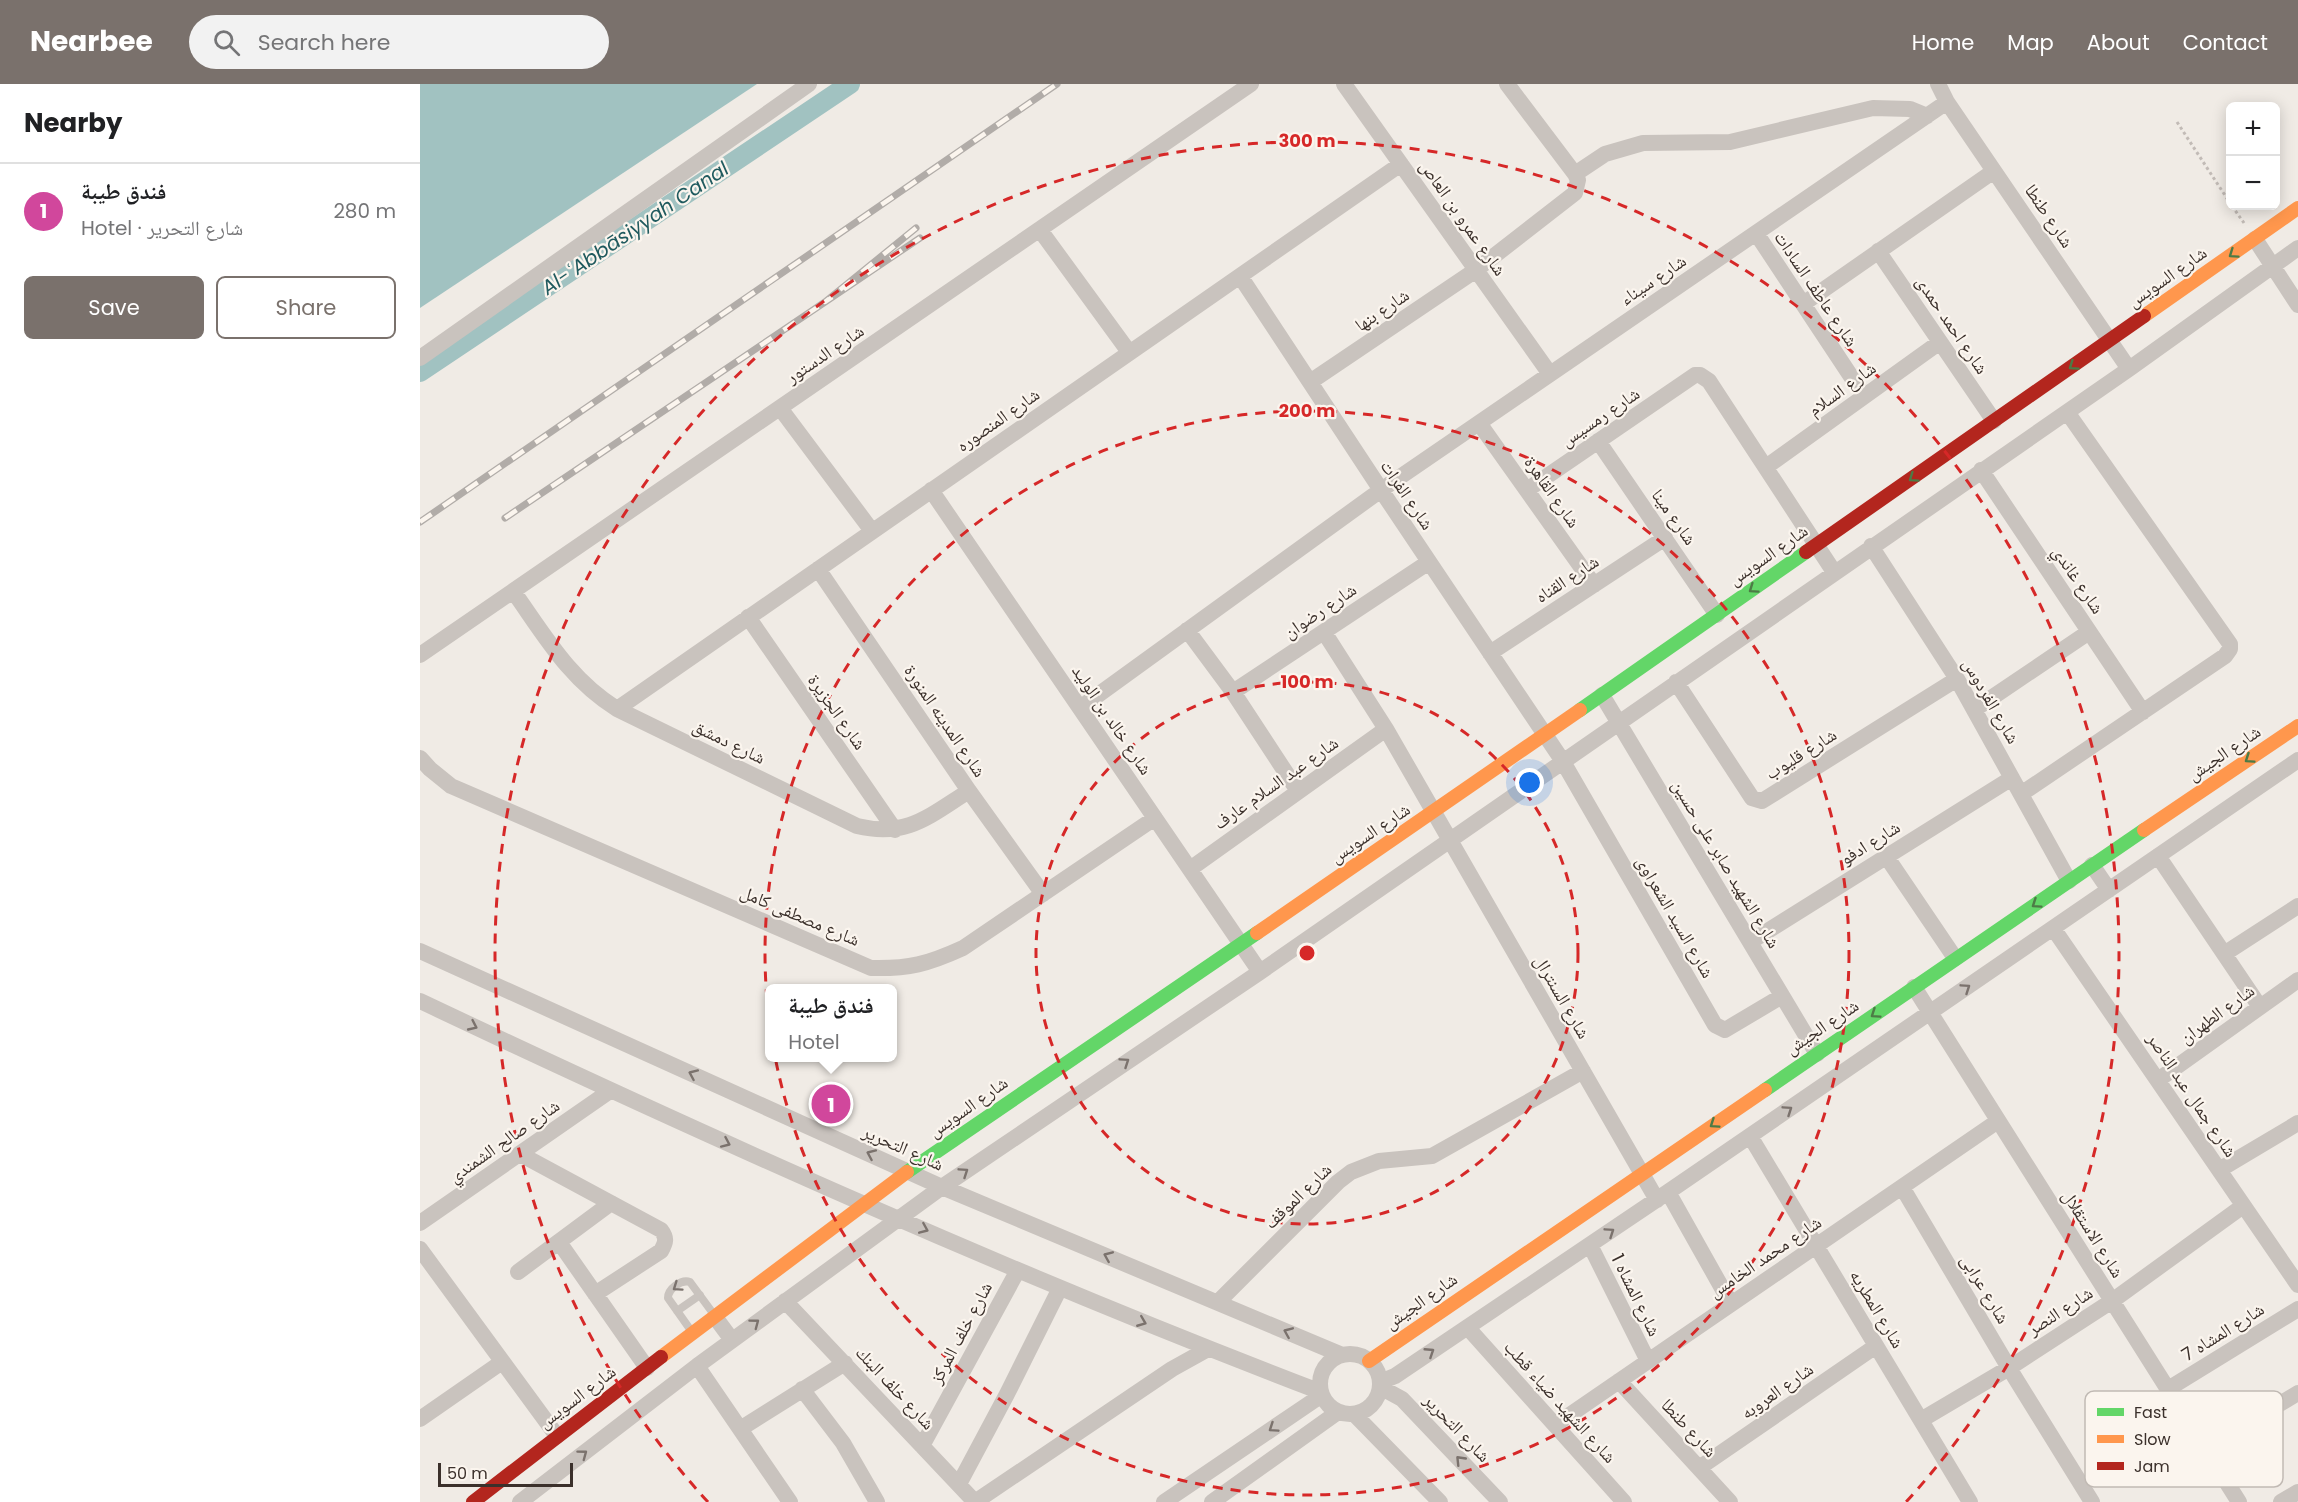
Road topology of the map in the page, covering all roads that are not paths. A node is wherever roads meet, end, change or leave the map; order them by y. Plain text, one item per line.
1 (809, 84) edge
2 (1251, 84) edge
3 (1344, 84) edge
4 (1507, 84) edge
5 (1938, 84) edge
6 (1947, 102) junction
7 (1927, 116) junction
8 (1401, 164) junction
9 (1994, 171) junction
10 (1575, 174) junction
11 (2298, 208) edge
12 (1040, 230) junction
13 (1756, 233) junction
14 (2255, 239) junction
15 (2298, 248) edge
16 (1878, 251) junction
17 (2272, 267) junction
18 (1476, 270) junction
19 (1240, 276) junction
20 (1803, 304) junction
21 (2298, 305) edge
22 (2109, 340) junction
23 (1940, 342) junction
24 (1129, 352) junction
25 (420, 358) edge
26 (2129, 369) junction
27 (1550, 374) junction
28 (1310, 382) junction
29 (1864, 396) junction
30 (780, 408) junction
31 (2067, 412) junction
32 (1994, 422) junction
33 (1479, 423) junction
34 (1598, 441) junction
35 (1766, 467) junction
36 (1981, 470) junction
37 (931, 490) junction
38 (1380, 490) junction
39 (1527, 490) junction
40 (872, 531) junction
41 (1665, 538) junction
42 (1816, 545) junction
43 (1871, 546) junction
44 (1428, 562) junction
45 (818, 569) junction
46 (1834, 572) junction
47 (1594, 585) junction
48 (513, 591) junction
49 (1717, 615) junction
50 (748, 617) junction
51 (1187, 630) junction
52 (1324, 632) junction
53 (2089, 632) junction
54 (1490, 653) junction
55 (420, 655) edge
56 (1958, 679) junction
57 (1676, 682) junction
58 (1233, 692) junction
59 (1602, 695) junction
60 (1080, 708) junction
61 (617, 709) junction
62 (1975, 709) junction
63 (2142, 712) junction
64 (1618, 722) junction
65 (2298, 726) edge
66 (1386, 729) junction
67 (1545, 735) junction
68 (420, 758) edge
69 (1562, 760) junction
70 (2298, 760) edge
71 (2012, 778) junction
72 (969, 791) junction
73 (1298, 792) junction
74 (2021, 794) junction
75 (1433, 813) junction
76 (1155, 818) junction
77 (895, 830) junction
78 (1448, 839) junction
79 (1886, 856) junction
80 (2158, 856) junction
81 (2092, 865) junction
82 (1190, 869) junction
83 (2069, 880) junction
84 (2109, 890) junction
85 (1043, 894) junction
86 (2298, 906) edge
87 (2053, 928) junction
88 (1750, 942) junction
89 (1240, 943) junction
90 (420, 951) edge
91 (2224, 954) junction
92 (1955, 958) junction
93 (1260, 972) junction
94 (2298, 980) edge
95 (1914, 987) junction
96 (1782, 996) junction
97 (420, 1001) edge
98 (2260, 1007) junction
99 (1930, 1013) junction
100 (1817, 1054) junction
101 (1583, 1071) junction
102 (2158, 1080) junction
103 (610, 1091) junction
104 (1998, 1121) junction
105 (2298, 1123) edge
106 (1750, 1136) junction
107 (520, 1154) junction
108 (2219, 1170) junction
109 (909, 1172) junction
110 (1642, 1173) junction
111 (942, 1187) junction
112 (1902, 1187) junction
113 (1663, 1196) junction
114 (611, 1203) junction
115 (866, 1204) junction
116 (2243, 1206) junction
117 (899, 1218) junction
118 (420, 1223) edge
119 (558, 1242) junction
120 (1590, 1245) junction
121 (1816, 1246) junction
122 (420, 1249) edge
123 (1018, 1270) junction
124 (518, 1272) dead end
125 (2295, 1273) edge
126 (1060, 1288) junction
127 (596, 1294) junction
128 (700, 1295) junction
129 (785, 1300) junction
130 (2112, 1301) junction
131 (1218, 1302) junction
132 (1731, 1304) junction
133 (2298, 1309) edge
134 (677, 1311) junction
135 (715, 1317) junction
136 (1467, 1328) junction
137 (692, 1333) junction
138 (732, 1340) junction
139 (1876, 1346) junction
140 (1208, 1349) junction
141 (1342, 1355) junction
142 (1369, 1361) junction
143 (1647, 1361) junction
144 (502, 1362) junction
145 (845, 1363) junction
146 (697, 1366) junction
147 (647, 1368) junction
148 (2009, 1368) junction
149 (1619, 1381) junction
150 (1380, 1384) junction
151 (802, 1389) junction
152 (2168, 1389) joint
153 (2298, 1393) edge
154 (1321, 1394) junction
155 (2283, 1402) edge
156 (1346, 1413) junction
157 (420, 1419) edge
158 (1921, 1420) junction
159 (1555, 1425) junction
160 (740, 1429) junction
161 (556, 1436) junction
162 (922, 1446) junction
163 (1699, 1468) junction
164 (959, 1485) junction
165 (2229, 1487) edge
166 (1230, 1489) junction
167 (2298, 1492) edge
168 (784, 1500) edge
169 (473, 1502) edge
170 (520, 1502) edge
171 (877, 1502) edge
172 (975, 1502) edge
173 (1164, 1502) edge
174 (1212, 1502) edge
175 (1242, 1502) edge
176 (1440, 1502) edge
177 (1500, 1502) edge
178 (1624, 1502) edge
179 (1731, 1502) edge
180 (1970, 1502) edge
181 (2092, 1502) edge
182 (2239, 1502) edge
183 (2281, 1502) edge

1 - 25 street
2 - 12 street, شارع الدستور
3 - 8 street, شارع عمرو بن العاص
4 - 10 street
5 - 6 street, شارع طنطا
6 - 7 street, شارع سيناء
6 - 9 street, شارع طنطا
7 - 10 street
7 - 13 street, شارع سيناء
8 - 18 street, شارع عمرو بن العاص
8 - 19 street, شارع المنصوره
9 - 16 street
9 - 22 street, شارع طنطا
10 - 18 street, شارع بنها
11 - 14 street, شارع السويس
12 - 24 street
12 - 30 street, شارع الدستور
13 - 20 street, شارع عاطف السادات
13 - 27 street, شارع سيناء
14 - 17 street
14 -> 22 street, شارع السويس
15 - 17 street
16 - 20 street
16 - 23 street, شارع احمد حمدى
17 - 21 street
17 - 26 street
18 - 27 street, شارع عمرو بن العاص
18 - 28 street, شارع بنها
19 - 24 street, شارع المنصوره
19 - 28 street, شارع الفرات
20 - 29 street, شارع عاطف السادات
22 - 26 street, شارع طنطا
22 -> 32 street, شارع السويس
23 - 29 street, شارع السلام
23 - 32 street, شارع احمد حمدى
24 - 37 street, شارع المنصوره
26 - 31 street
27 - 33 street, شارع سيناء
28 - 38 street, شارع الفرات
29 - 35 street, شارع السلام
30 - 40 street
30 - 48 street, شارع الدستور
31 - 36 street
31 - 63 street
32 -> 42 street, شارع السويس
33 - 38 street, شارع سيناء
33 - 39 street, شارع القاهرة
34 - 35 street, شارع رمسيس
34 - 39 street, شارع رمسيس
34 - 41 street, شارع مينا
35 - 42 street
36 - 43 street
36 - 53 street, شارع غاندي
37 - 40 street, شارع المنصوره
37 - 60 street, شارع خالد بن الوليد
38 - 44 street, شارع الفرات
38 - 51 street, شارع سيناء
39 - 47 street, شارع القاهرة
40 - 45 street, شارع المنصوره
41 - 47 street, شارع القناه
41 - 49 street, شارع مينا
42 - 46 street
42 -> 49 street, شارع السويس
43 - 46 street
43 - 56 street, شارع الفردوس
44 - 52 street, شارع رضوان
44 - 54 street, شارع الفرات
45 - 50 street, شارع المنصوره
45 - 72 street, شارع المدينه المنورة
46 - 57 street
47 - 54 street, شارع القناه
48 - 55 street, شارع الدستور
48 - 61 street, شارع دمشق
49 - 59 street, شارع السويس
50 - 61 street, شارع المنصوره
50 - 77 street, شارع الجزيرة
51 - 58 street
51 - 60 street, شارع سيناء
52 - 58 street, شارع رضوان
52 - 66 street, شارع السنترال
53 - 62 street
53 - 63 street, شارع غاندي
54 - 67 street, شارع الفرات
56 - 57 street, شارع قليوب
56 - 62 street, شارع الفردوس
57 - 64 street
58 - 73 street
59 - 64 street, شارع الشهيد صابر على حسين
59 - 67 street, شارع السويس
60 - 76 street, شارع خالد بن الوليد
61 - 77 street, شارع دمشق
62 - 71 street, شارع الفردوس
63 - 74 street
64 - 69 street
64 - 88 street, شارع الشهيد صابر على حسين
65 -> 81 street, شارع الجيش
66 - 73 street, شارع عبد السلام عارف
66 - 75 street, شارع السنترال
67 - 69 street, شارع الفرات
67 - 75 street, شارع السويس
68 - 85 street, شارع مصطفى كامل
69 - 78 street
69 - 96 street, شارع السيد الشعراوى
70 - 80 street
71 - 74 street, شارع الفردوس
71 - 79 street, شارع ادفو
72 - 77 street, شارع دمشق
72 - 85 street, شارع المدينه المنورة
73 - 82 street, شارع عبد السلام عارف
74 - 83 street, شارع الفردوس
75 - 78 street, شارع السنترال
75 - 89 street, شارع السويس
76 - 82 street, شارع خالد بن الوليد
76 - 85 street, شارع مصطفى كامل
78 - 93 street
78 - 101 street, شارع السنترال
79 - 88 street, شارع ادفو
79 - 92 street
80 - 84 street
80 - 91 street
81 - 83 street, شارع الجيش
81 - 84 street
82 - 89 street, شارع خالد بن الوليد
83 -> 92 street, شارع الجيش
84 - 87 street
86 - 91 street
99 -> 87 street
87 - 102 street, شارع جمال عبد الناصر
88 - 96 street, شارع الشهيد صابر على حسين
89 - 93 street, شارع خالد بن الوليد
89 - 109 street, شارع السويس
109 -> 90 street, شارع التحرير
91 - 98 street
92 - 95 street, شارع الجيش
111 -> 93 street
94 - 98 street, شارع الطهران
95 - 99 street, شارع الاستقلال
95 -> 100 street, شارع الجيش
96 - 100 street, شارع الشهيد صابر على حسين
97 -> 103 street
98 - 102 street, شارع الطهران
99 - 104 street, شارع الاستقلال
106 -> 99 street
100 -> 110 street, شارع الجيش
101 - 110 street, شارع السنترال
101 - 131 street, شارع الموقف
102 - 108 street, شارع جمال عبد الناصر
103 - 107 street, شارع صالح الشمندي
103 -> 115 street
104 - 112 street, شارع محمد الخامس
104 - 130 street, شارع الاستقلال
105 - 108 street
106 - 113 street
106 - 121 street, شارع المطريه
107 - 114 street
107 - 118 street, شارع صالح الشمندي
108 - 116 street, شارع جمال عبد الناصر
109 - 111 street, شارع التحرير
109 - 115 street, شارع السويس
110 - 113 street, شارع السنترال
110 - 142 street, شارع الجيش
111 - 117 street
131 -> 111 street, شارع التحرير
112 - 121 street, شارع محمد الخامس
112 - 148 street, شارع عرابى
120 -> 113 street
113 - 132 street, شارع السنترال
114 - 119 street
114 - 127 street
115 - 117 street
115 - 135 street, شارع السويس
116 - 125 street, شارع جمال عبد الناصر
116 - 130 street, شارع النصر
117 -> 123 street
117 - 129 street
119 - 124 street
119 - 127 street
120 - 136 street
120 - 143 street, شارع المشاه 1
121 - 132 street, شارع محمد الخامس
121 - 139 street, شارع المطريه
122 - 144 street
123 - 126 street
123 - 162 street, شارع خلف المركز
126 -> 140 street
126 - 164 street
127 - 147 street
128 - 134 lane
128 -> 134 lane
128 - 135 lane
138 -> 129 street
129 - 145 street, شارع خلف البنك
130 - 148 street, شارع النصر
130 - 152 street, شارع الاستقلال
141 -> 131 street, شارع التحرير
132 - 143 street, شارع محمد الخامس
133 - 152 street, شارع المشاه 7
134 - 137 lane
135 - 137 street, شارع السويس
135 - 138 street
150 -> 136 street
136 - 159 street, شارع الشهيد ضياء قطب
137 - 147 street, شارع السويس
138 - 146 street
139 - 158 street, شارع المطريه
139 - 163 street, شارع العروبه
140 - 154 street
140 - 172 street
141 - 142 street
141 - 154 street
142 - 150 street
143 - 149 street, شارع محمد الخامس
144 - 157 street
144 - 161 street
145 - 151 street
145 - 162 street, شارع خلف البنك
146 - 160 street
170 -> 146 street
147 - 161 street, شارع السويس
148 - 158 street, شارع النصر
148 - 181 street, شارع عرابى
149 - 159 street, شارع محمد الخامس
149 - 163 street, شارع طنطا
150 - 156 street
177 -> 150 street, شارع التحرير
151 - 160 street
151 - 171 street
153 - 155 street
154 - 156 street
154 -> 173 street
156 - 166 street
156 - 176 street
158 - 180 street, شارع المطريه
159 - 178 street, شارع الشهيد ضياء قطب
160 - 168 street
161 - 169 street, شارع السويس
162 - 164 street, شارع خلف البنك
163 - 179 street, شارع طنطا
164 - 172 street, شارع خلف البنك
165 - 182 street, شارع الاستقلال
166 - 174 street
166 - 175 street
167 - 183 street

